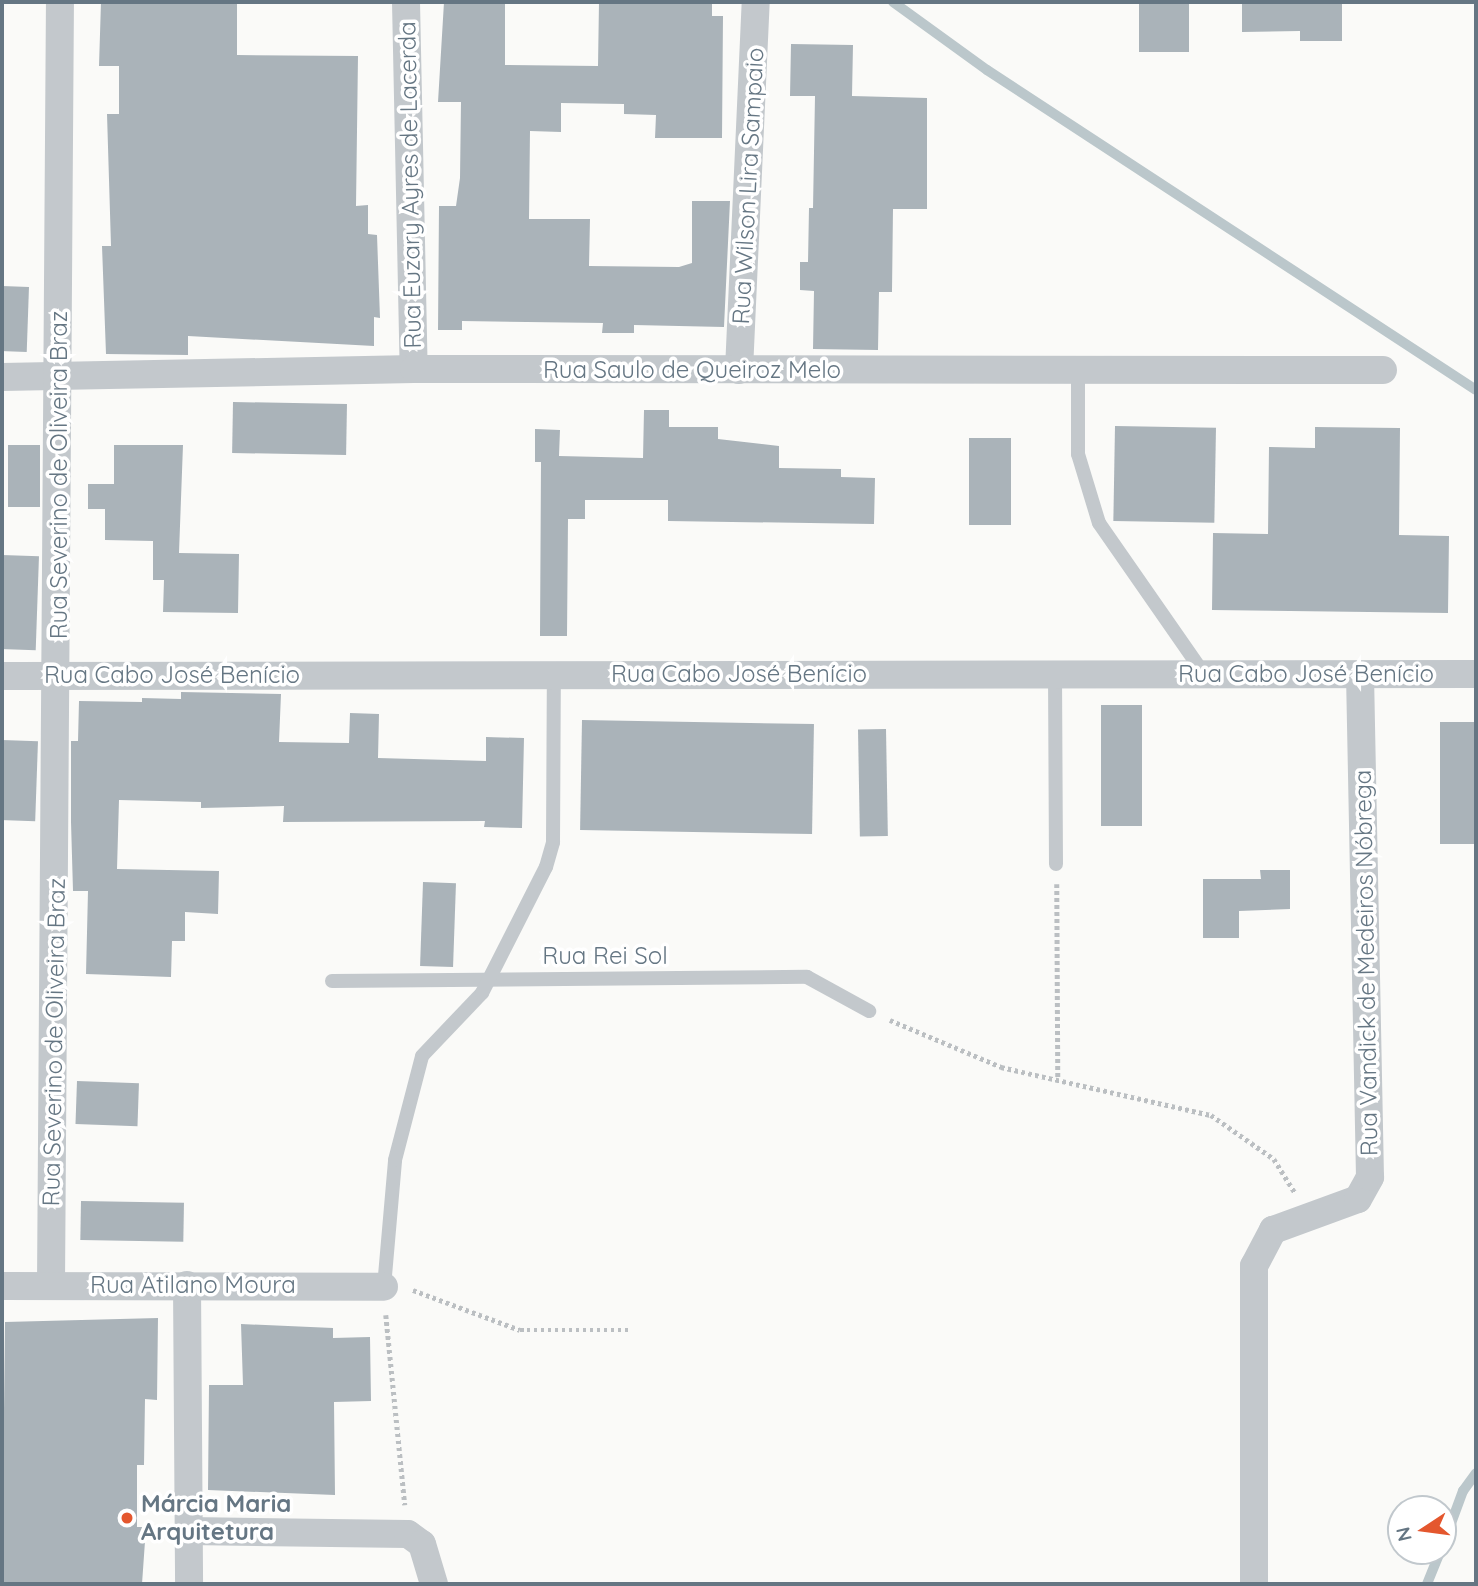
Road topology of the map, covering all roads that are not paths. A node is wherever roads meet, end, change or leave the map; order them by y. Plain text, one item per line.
1 (60, 2) edge
2 (406, 2) edge
3 (756, 2) edge
4 (414, 369) junction
5 (739, 370) junction
6 (1078, 370) junction
7 (1383, 370) dead end
8 (60, 376) junction
9 (2, 377) edge
10 (1055, 674) junction
11 (1204, 674) junction
12 (1476, 674) edge
13 (554, 675) junction
14 (1360, 675) junction
15 (2, 676) edge
16 (58, 676) junction
17 (1056, 864) road end
18 (489, 979) junction
19 (332, 981) dead end
20 (869, 1012) road end
21 (51, 1285) junction
22 (187, 1285) junction
23 (2, 1286) edge
24 (384, 1287) joint
25 (189, 1531) junction
26 (189, 1584) edge
27 (434, 1584) edge
28 (1254, 1584) edge

1 - 8 street, Rua Severino de Oliveira Braz
2 - 4 street, Rua Euzary Ayres de Lacerda
3 - 5 street, Rua Wilson Lira Sampaio
4 - 5 street, Rua Saulo de Queiroz Melo
4 - 8 street, Rua Saulo de Queiroz Melo
5 - 6 street, Rua Saulo de Queiroz Melo
6 - 7 street, Rua Saulo de Queiroz Melo
6 - 11 lane
8 - 9 street, Rua Saulo de Queiroz Melo
8 - 16 street, Rua Severino de Oliveira Braz
10 - 11 street, Rua Cabo José Benício
10 - 13 street, Rua Cabo José Benício
10 - 17 lane
11 - 14 street, Rua Cabo José Benício
12 - 14 street, Rua Cabo José Benício
13 - 16 street, Rua Cabo José Benício
13 - 18 lane
14 - 28 street, Rua Vandick de Medeiros Nóbrega
15 - 16 street, Rua Cabo José Benício
16 - 21 street, Rua Severino de Oliveira Braz
18 - 19 lane, Rua Rei Sol
18 - 20 lane, Rua Rei Sol
18 - 24 lane
21 - 22 street, Rua Atilano Moura
21 - 23 street, Rua Atilano Moura
22 - 24 street, Rua Atilano Moura
22 - 25 street
25 - 26 street
25 - 27 street

